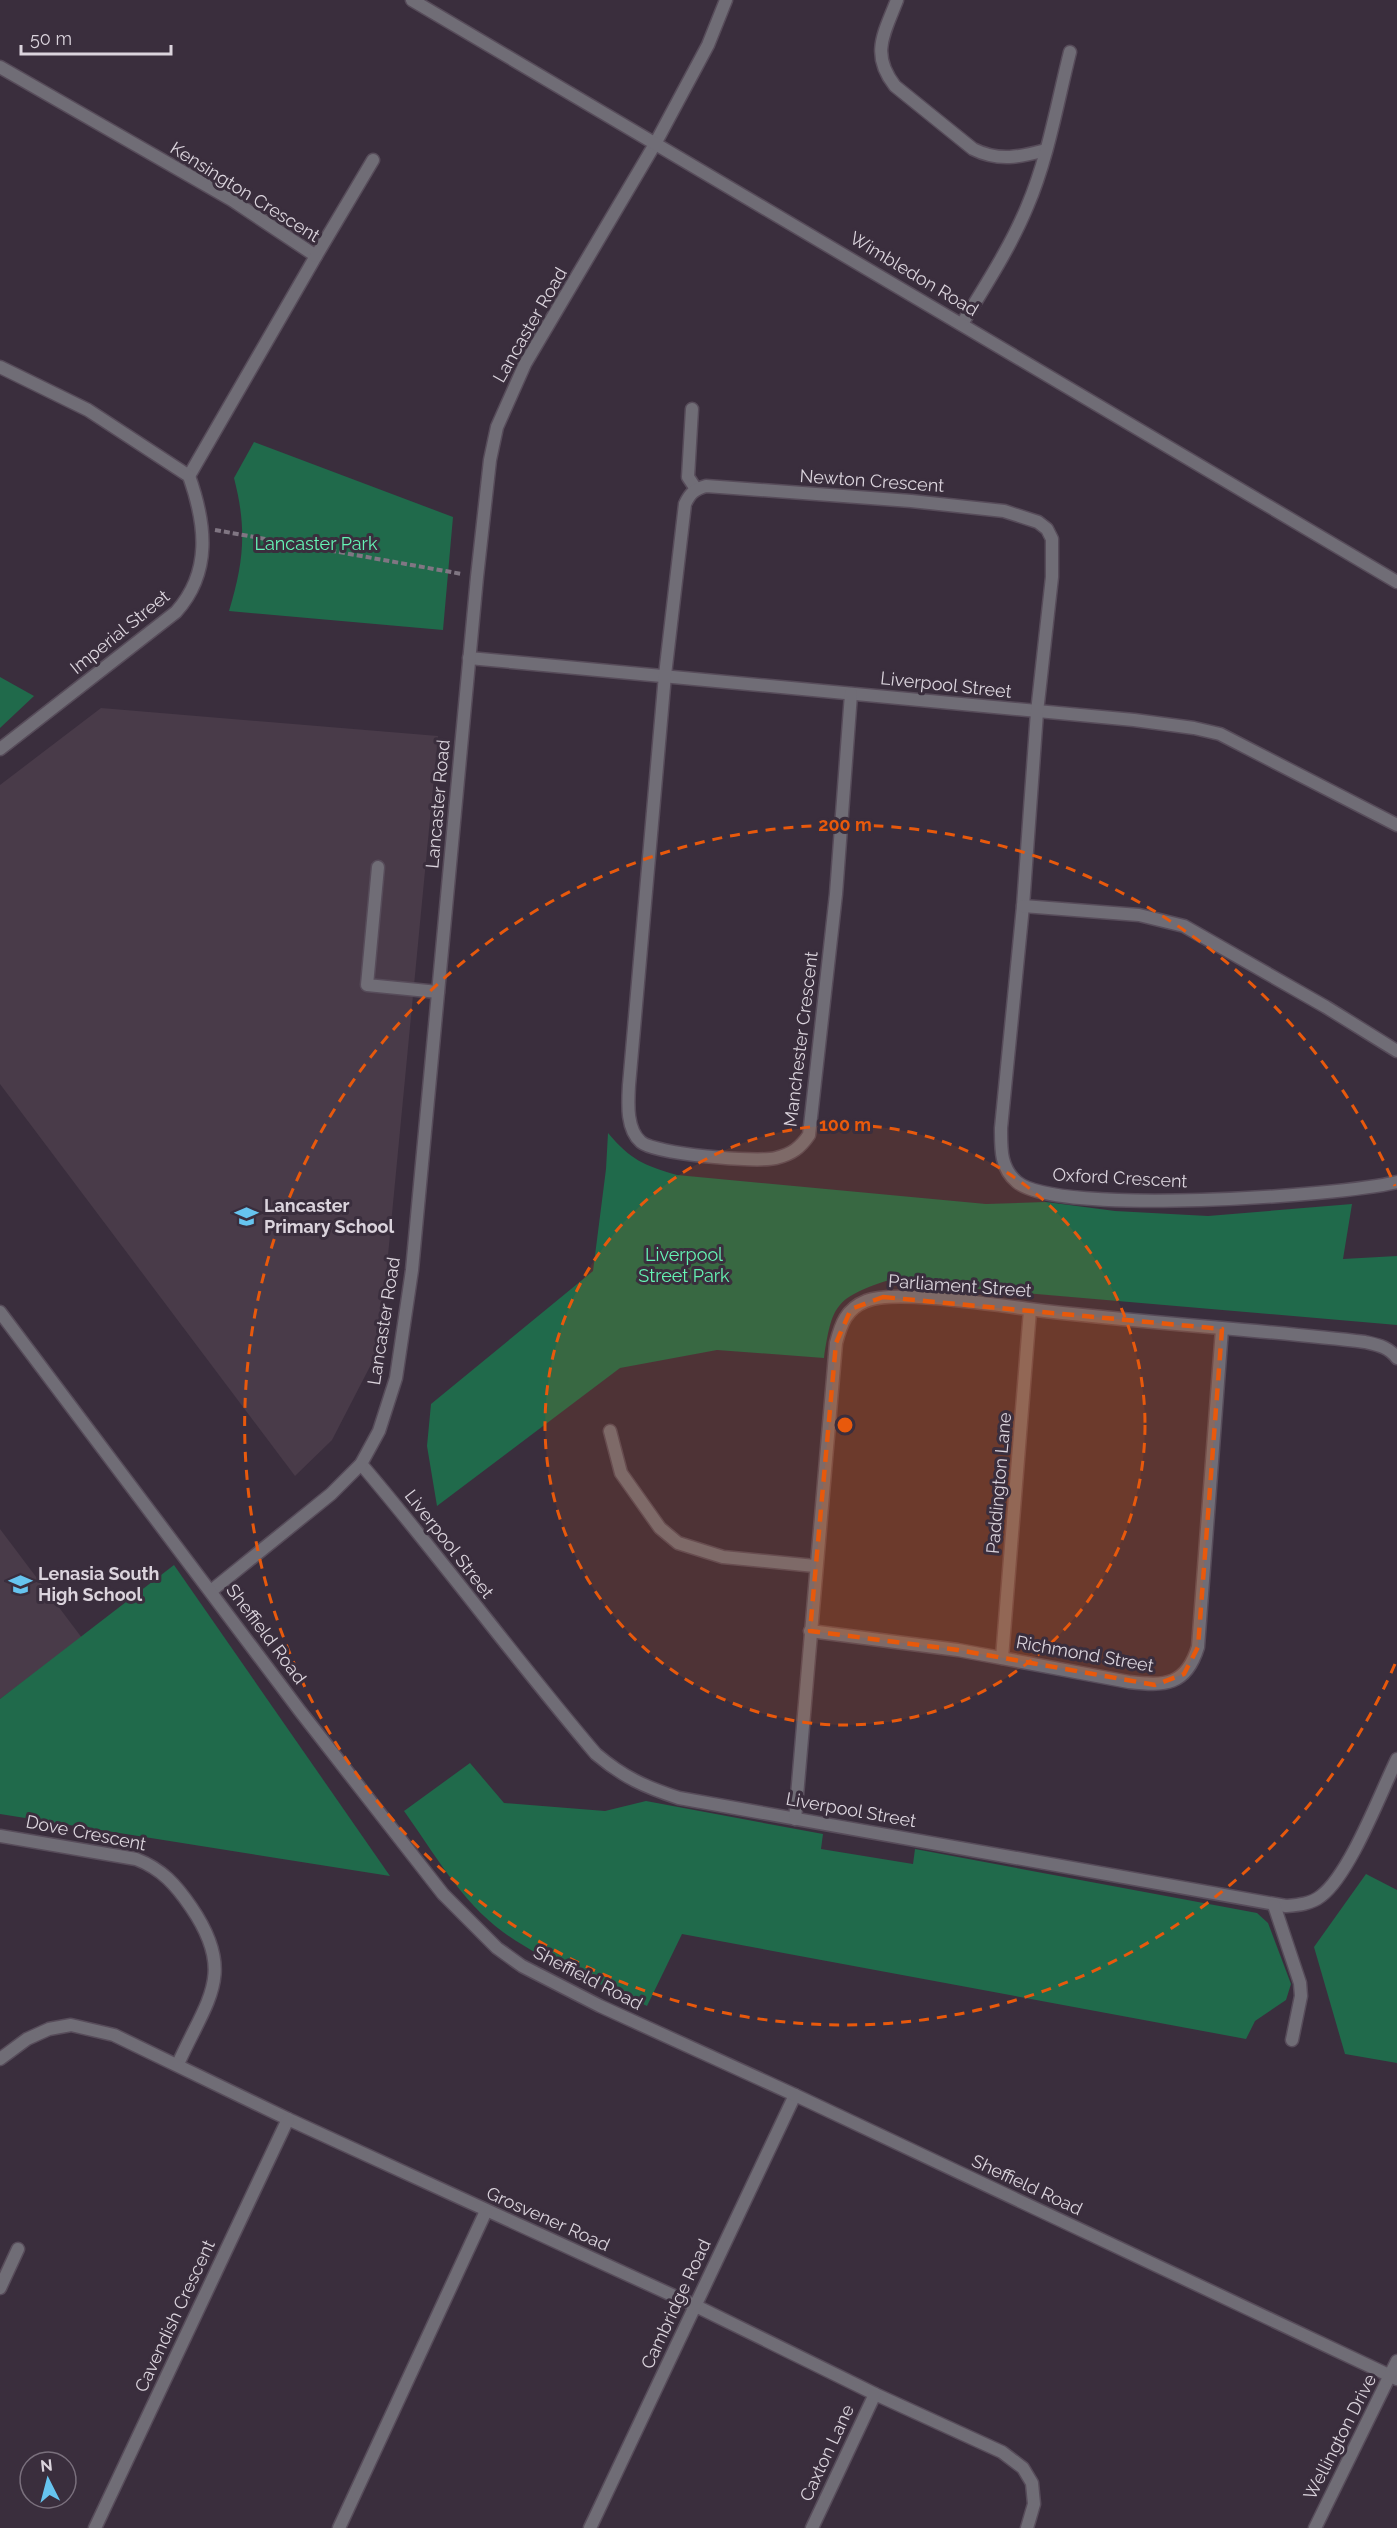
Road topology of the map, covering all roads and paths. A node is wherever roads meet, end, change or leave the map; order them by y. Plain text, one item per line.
1 (412, 0) edge
2 (726, 0) edge
3 (897, 0) edge
4 (1070, 52) dead end
5 (0, 67) edge
6 (655, 144) junction
7 (1046, 150) junction
8 (373, 160) dead end
9 (316, 256) junction
10 (962, 324) junction
11 (1, 370) edge
12 (692, 409) dead end
13 (189, 476) junction
14 (696, 489) junction
15 (201, 527) junction
16 (477, 577) junction
17 (1397, 582) edge
18 (469, 658) junction
19 (665, 675) junction
20 (851, 694) junction
21 (1037, 712) junction
22 (0, 749) edge
23 (1397, 825) edge
24 (378, 867) dead end
25 (1023, 906) junction
26 (438, 992) junction
27 (1397, 1051) edge
28 (1397, 1182) edge
29 (1030, 1310) junction
30 (0, 1312) edge
31 (1222, 1329) junction
32 (1397, 1358) edge
33 (610, 1431) dead end
34 (361, 1464) junction
35 (815, 1566) junction
36 (211, 1591) junction
37 (810, 1631) junction
38 (1002, 1658) junction
39 (1397, 1759) edge
40 (795, 1819) junction
41 (0, 1836) edge
42 (1274, 1905) junction
43 (1292, 2040) dead end
44 (0, 2059) edge
45 (178, 2064) junction
46 (795, 2095) junction
47 (288, 2119) junction
48 (486, 2211) junction
49 (18, 2249) dead end
50 (0, 2288) edge
51 (696, 2306) junction
52 (1397, 2361) edge
53 (1394, 2378) edge
54 (875, 2394) junction
55 (1028, 2526) edge
56 (95, 2528) edge
57 (339, 2528) edge
58 (590, 2528) edge
59 (812, 2528) edge
60 (1315, 2528) edge

1 - 6 street, Wimbledon Road
2 - 6 street, Lancaster Road
3 - 7 street
4 - 7 street
5 - 9 street, Kensington Crescent
6 - 10 street, Wimbledon Road
6 - 16 street, Lancaster Road
7 - 10 street
8 - 9 street
9 - 13 street, Kensington Crescent
10 - 17 street, Wimbledon Road
11 - 13 street
12 - 14 street
13 - 15 street, Imperial Street
14 - 19 street
14 - 21 street, Newton Crescent
15 - 16 path
15 - 22 street, Imperial Street
16 - 18 street, Lancaster Road
18 - 19 street, Liverpool Street
18 - 26 street, Lancaster Road
19 - 20 street, Liverpool Street
19 - 20 street, Manchester Crescent
20 - 21 street, Liverpool Street
21 - 23 street, Liverpool Street
21 - 25 street, Oxford Crescent
24 - 26 street
25 - 27 street
25 - 28 street, Oxford Crescent
26 - 34 street, Lancaster Road
29 - 31 street, Parliament Street
29 - 35 street, Parliament Street
29 - 38 street, Paddington Lane
30 - 36 street, Sheffield Road
31 - 32 street, Parliament Street
31 - 38 street, Richmond Street
33 - 35 street
34 - 36 street, Lancaster Road
34 - 40 street, Liverpool Street
35 - 37 street, Parliament Street
36 - 46 street, Sheffield Road
37 - 38 street, Richmond Street
37 - 40 street, Parliament Street
39 - 42 street, Liverpool Street
40 - 42 street, Liverpool Street
41 - 45 street, Dove Crescent
42 - 43 street
44 - 45 street, Grosvener Road
45 - 47 street, Grosvener Road
46 - 51 street, Cambridge Road
46 - 53 street, Sheffield Road
47 - 48 street, Grosvener Road
47 - 56 street, Cavendish Crescent
48 - 51 street, Grosvener Road
48 - 57 street
49 - 50 street
51 - 54 street, Grosvener Road
51 - 58 street, Cambridge Road
52 - 53 street, Wellington Drive
53 - 60 street, Wellington Drive
54 - 55 street, Grosvener Road
54 - 59 street, Caxton Lane

